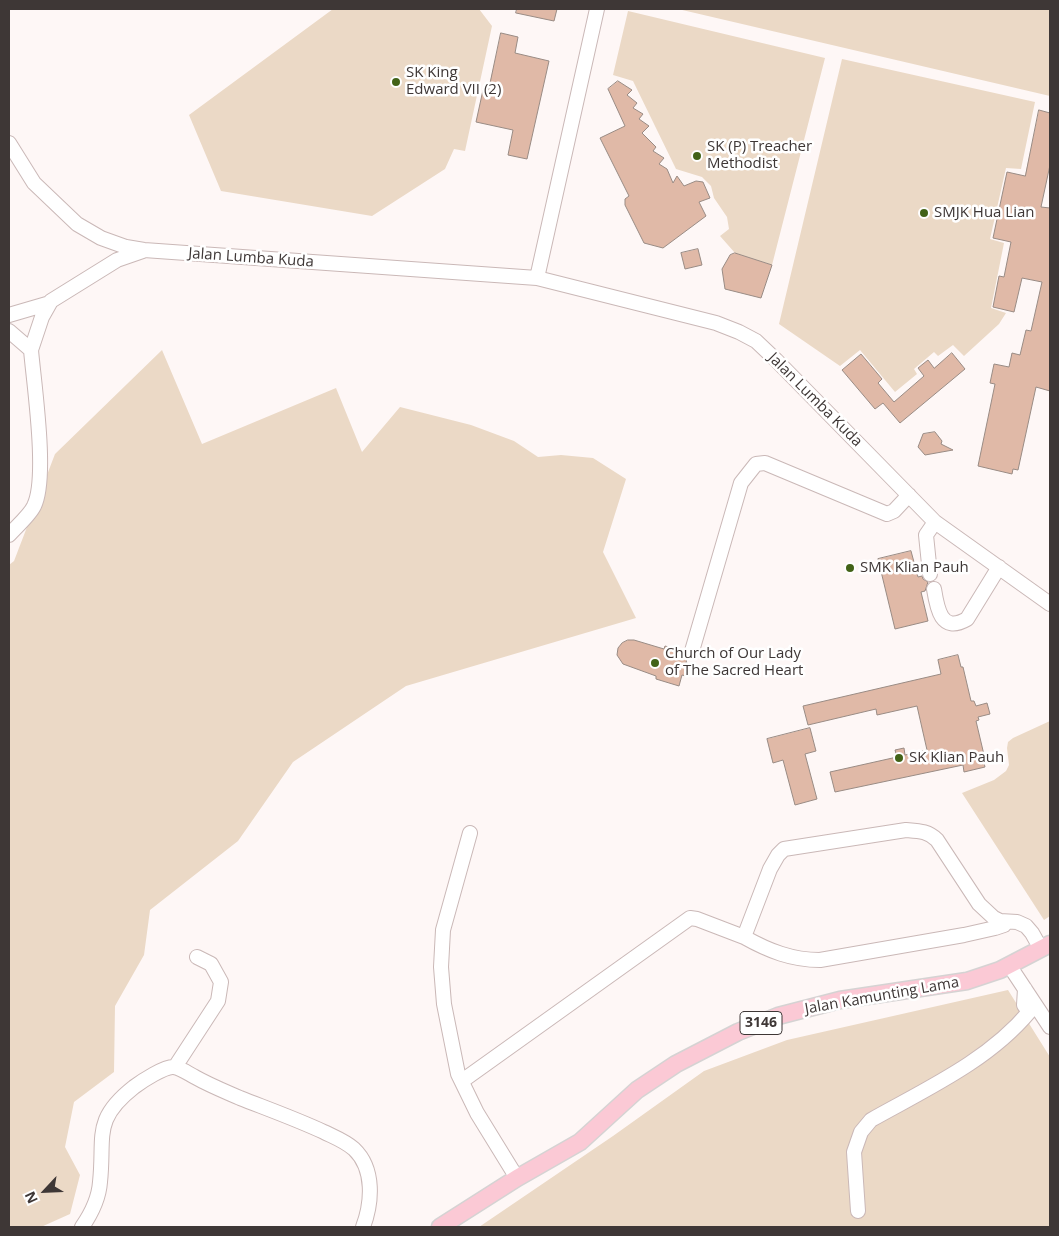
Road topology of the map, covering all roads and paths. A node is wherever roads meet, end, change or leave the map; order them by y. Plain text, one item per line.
1 (597, 9) edge
2 (9, 143) edge
3 (144, 250) junction
4 (537, 278) junction
5 (50, 303) junction
6 (9, 315) edge
7 (9, 331) edge
8 (31, 350) junction
9 (909, 495) junction
10 (935, 522) junction
11 (9, 535) edge
12 (999, 567) junction
13 (930, 574) dead end
14 (934, 589) dead end
15 (1050, 604) edge
16 (692, 650) dead end
17 (470, 833) dead end
18 (1006, 922) junction
19 (744, 936) junction
20 (1046, 947) edge
21 (197, 957) dead end
22 (1009, 965) junction
23 (1025, 989) junction
24 (1050, 1027) edge
25 (175, 1067) junction
26 (462, 1081) junction
27 (517, 1178) junction
28 (858, 1211) dead end
29 (82, 1227) edge
30 (363, 1227) edge
31 (440, 1227) edge

1 - 4 street
2 - 3 street, Jalan Lumba Kuda
3 - 4 street, Jalan Lumba Kuda
3 - 5 street
4 - 9 street, Jalan Lumba Kuda
5 - 6 street
5 - 8 street
7 - 8 street
8 - 11 street
9 - 10 street, Jalan Lumba Kuda
9 - 16 street
10 - 12 street, Jalan Lumba Kuda
10 - 13 street
12 - 14 street
12 - 15 street, Jalan Lumba Kuda
17 - 26 street
18 - 19 street
18 - 19 street
18 - 20 street
19 - 26 street
20 - 22 main road, Jalan Kamunting Lama / 3146
21 - 25 street
22 - 23 street
22 - 27 main road, Jalan Kamunting Lama / 3146
23 - 24 street
23 - 28 street
25 - 29 street
25 - 30 street
26 - 27 street
27 - 31 main road, Jalan Kamunting Lama / 3146

